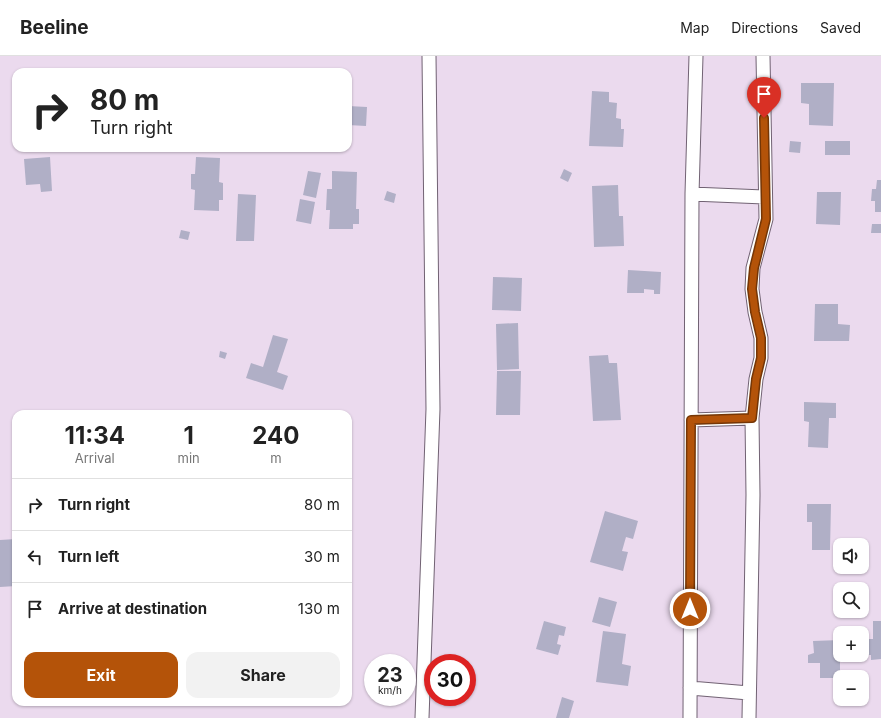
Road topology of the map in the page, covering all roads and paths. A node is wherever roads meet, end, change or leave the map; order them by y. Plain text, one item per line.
1 (430, 56) edge
2 (696, 56) edge
3 (762, 56) edge
4 (692, 194) junction
5 (765, 197) junction
6 (752, 418) junction
7 (691, 420) junction
8 (690, 688) junction
9 (749, 693) junction
10 (422, 718) edge
11 (690, 718) edge
12 (749, 718) edge

1 - 10 street
2 - 4 street
3 - 5 street
4 - 5 street
4 - 7 street
5 - 6 street
6 - 7 street
6 - 9 street
7 - 8 street
8 - 9 street
8 - 11 street
9 - 12 street

